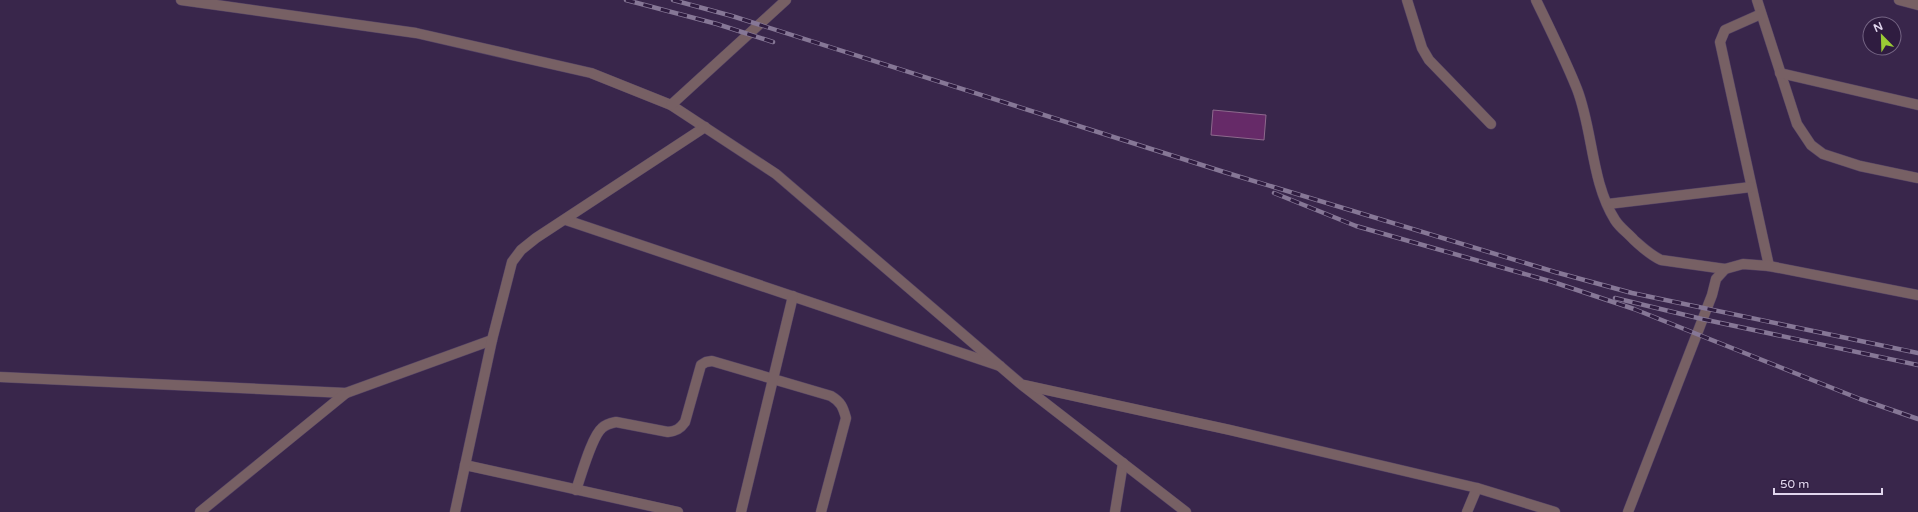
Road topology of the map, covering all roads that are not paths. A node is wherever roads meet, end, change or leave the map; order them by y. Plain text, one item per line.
1 (180, 0) edge
2 (786, 0) edge
3 (1407, 0) edge
4 (1536, 0) edge
5 (1757, 0) edge
6 (1899, 0) edge
7 (1918, 5) edge
8 (1762, 14) junction
9 (1780, 73) junction
10 (1918, 105) edge
11 (672, 106) junction
12 (1491, 124) dead end
13 (705, 127) junction
14 (1918, 178) edge
15 (1751, 187) junction
16 (1608, 204) junction
17 (566, 220) junction
18 (1769, 266) junction
19 (1725, 269) junction
20 (1918, 294) edge
21 (793, 296) junction
22 (492, 340) junction
23 (1000, 366) junction
24 (0, 377) edge
25 (774, 380) junction
26 (1022, 385) junction
27 (346, 393) junction
28 (1123, 463) junction
29 (465, 465) junction
30 (1477, 488) junction
31 (576, 490) junction
32 (200, 512) edge
33 (455, 512) edge
34 (678, 512) edge
35 (742, 512) edge
36 (821, 512) edge
37 (1115, 512) edge
38 (1186, 512) edge
39 (1467, 512) edge
40 (1555, 512) edge
41 (1628, 512) edge

1 - 11 street
2 - 11 street
3 - 12 street
4 - 16 street
5 - 8 street
6 - 7 street
8 - 9 street
8 - 15 street
9 - 10 street
9 - 14 street
11 - 13 street
13 - 17 street
13 - 23 street
15 - 16 street
15 - 18 street
16 - 19 street
17 - 21 street
17 - 22 street
18 - 19 street
18 - 20 street
19 - 41 street
21 - 23 street
21 - 25 street
22 - 27 street
22 - 29 street
23 - 26 street
24 - 27 street
25 - 31 street
25 - 35 street
25 - 36 street
26 - 28 street
26 - 30 street
27 - 32 street
28 - 37 street
28 - 38 street
29 - 31 street
29 - 33 street
30 - 39 street
30 - 40 street
31 - 34 street

